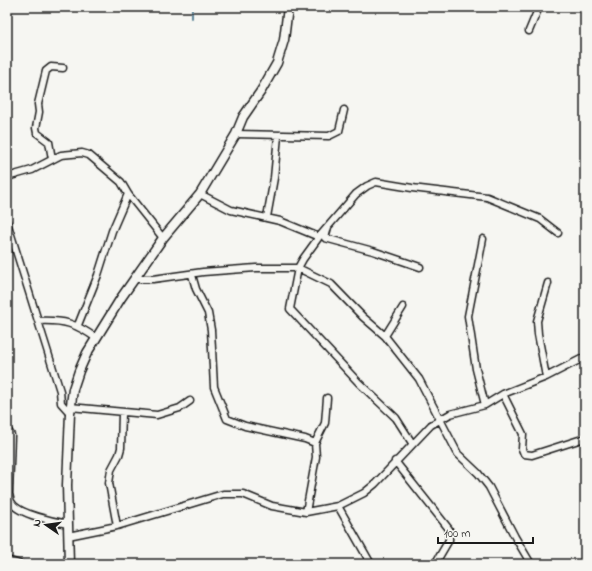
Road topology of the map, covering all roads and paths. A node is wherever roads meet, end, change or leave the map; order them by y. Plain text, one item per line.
1 (288, 7) edge
2 (539, 7) edge
3 (529, 31) dead end
4 (63, 68) dead end
5 (344, 110) dead end
6 (236, 134) junction
7 (278, 136) junction
8 (52, 159) junction
9 (7, 177) edge
10 (128, 194) junction
11 (200, 194) junction
12 (267, 217) junction
13 (7, 222) edge
14 (328, 226) junction
15 (558, 233) dead end
16 (318, 237) junction
17 (163, 238) junction
18 (483, 239) dead end
19 (420, 267) dead end
20 (298, 268) junction
21 (192, 275) junction
22 (134, 279) junction
23 (548, 283) dead end
24 (404, 307) dead end
25 (38, 321) junction
26 (78, 325) junction
27 (385, 336) junction
28 (96, 338) junction
29 (585, 357) edge
30 (546, 377) junction
31 (503, 394) junction
32 (327, 398) dead end
33 (190, 401) dead end
34 (485, 405) junction
35 (70, 410) junction
36 (122, 413) junction
37 (440, 420) junction
38 (7, 429) edge
39 (585, 438) edge
40 (315, 443) junction
41 (412, 443) junction
42 (395, 461) junction
43 (338, 506) junction
44 (306, 512) junction
45 (68, 524) junction
46 (117, 526) junction
47 (68, 536) junction
48 (7, 560) edge
49 (20, 564) edge
50 (69, 564) edge
51 (371, 564) edge
52 (435, 564) edge
53 (531, 564) edge

1 - 6 street
2 - 3 street
4 - 8 street
5 - 7 street
6 - 7 street
6 - 11 street
7 - 12 street
8 - 9 street
8 - 10 street
10 - 17 street
10 - 26 street
11 - 12 street
11 - 17 street
12 - 16 street
13 - 25 street
14 - 15 street
14 - 16 street
14 - 19 street
16 - 20 street
17 - 22 street
18 - 34 street
20 - 21 street
20 - 27 street
20 - 41 street
21 - 22 street
21 - 40 street
22 - 28 street
23 - 30 street
24 - 27 street
25 - 26 street
25 - 35 street
26 - 28 street
27 - 37 street
28 - 35 street
29 - 30 street
30 - 31 street
31 - 34 street
31 - 39 street
32 - 40 street
33 - 36 street
34 - 37 street
35 - 36 street
35 - 45 street
36 - 46 street
37 - 41 street
37 - 53 street
38 - 45 street
40 - 44 street
41 - 42 street
42 - 43 street
42 - 52 street
43 - 44 street
43 - 51 street
44 - 46 street
45 - 47 street
46 - 47 street
47 - 50 street
48 - 49 street

